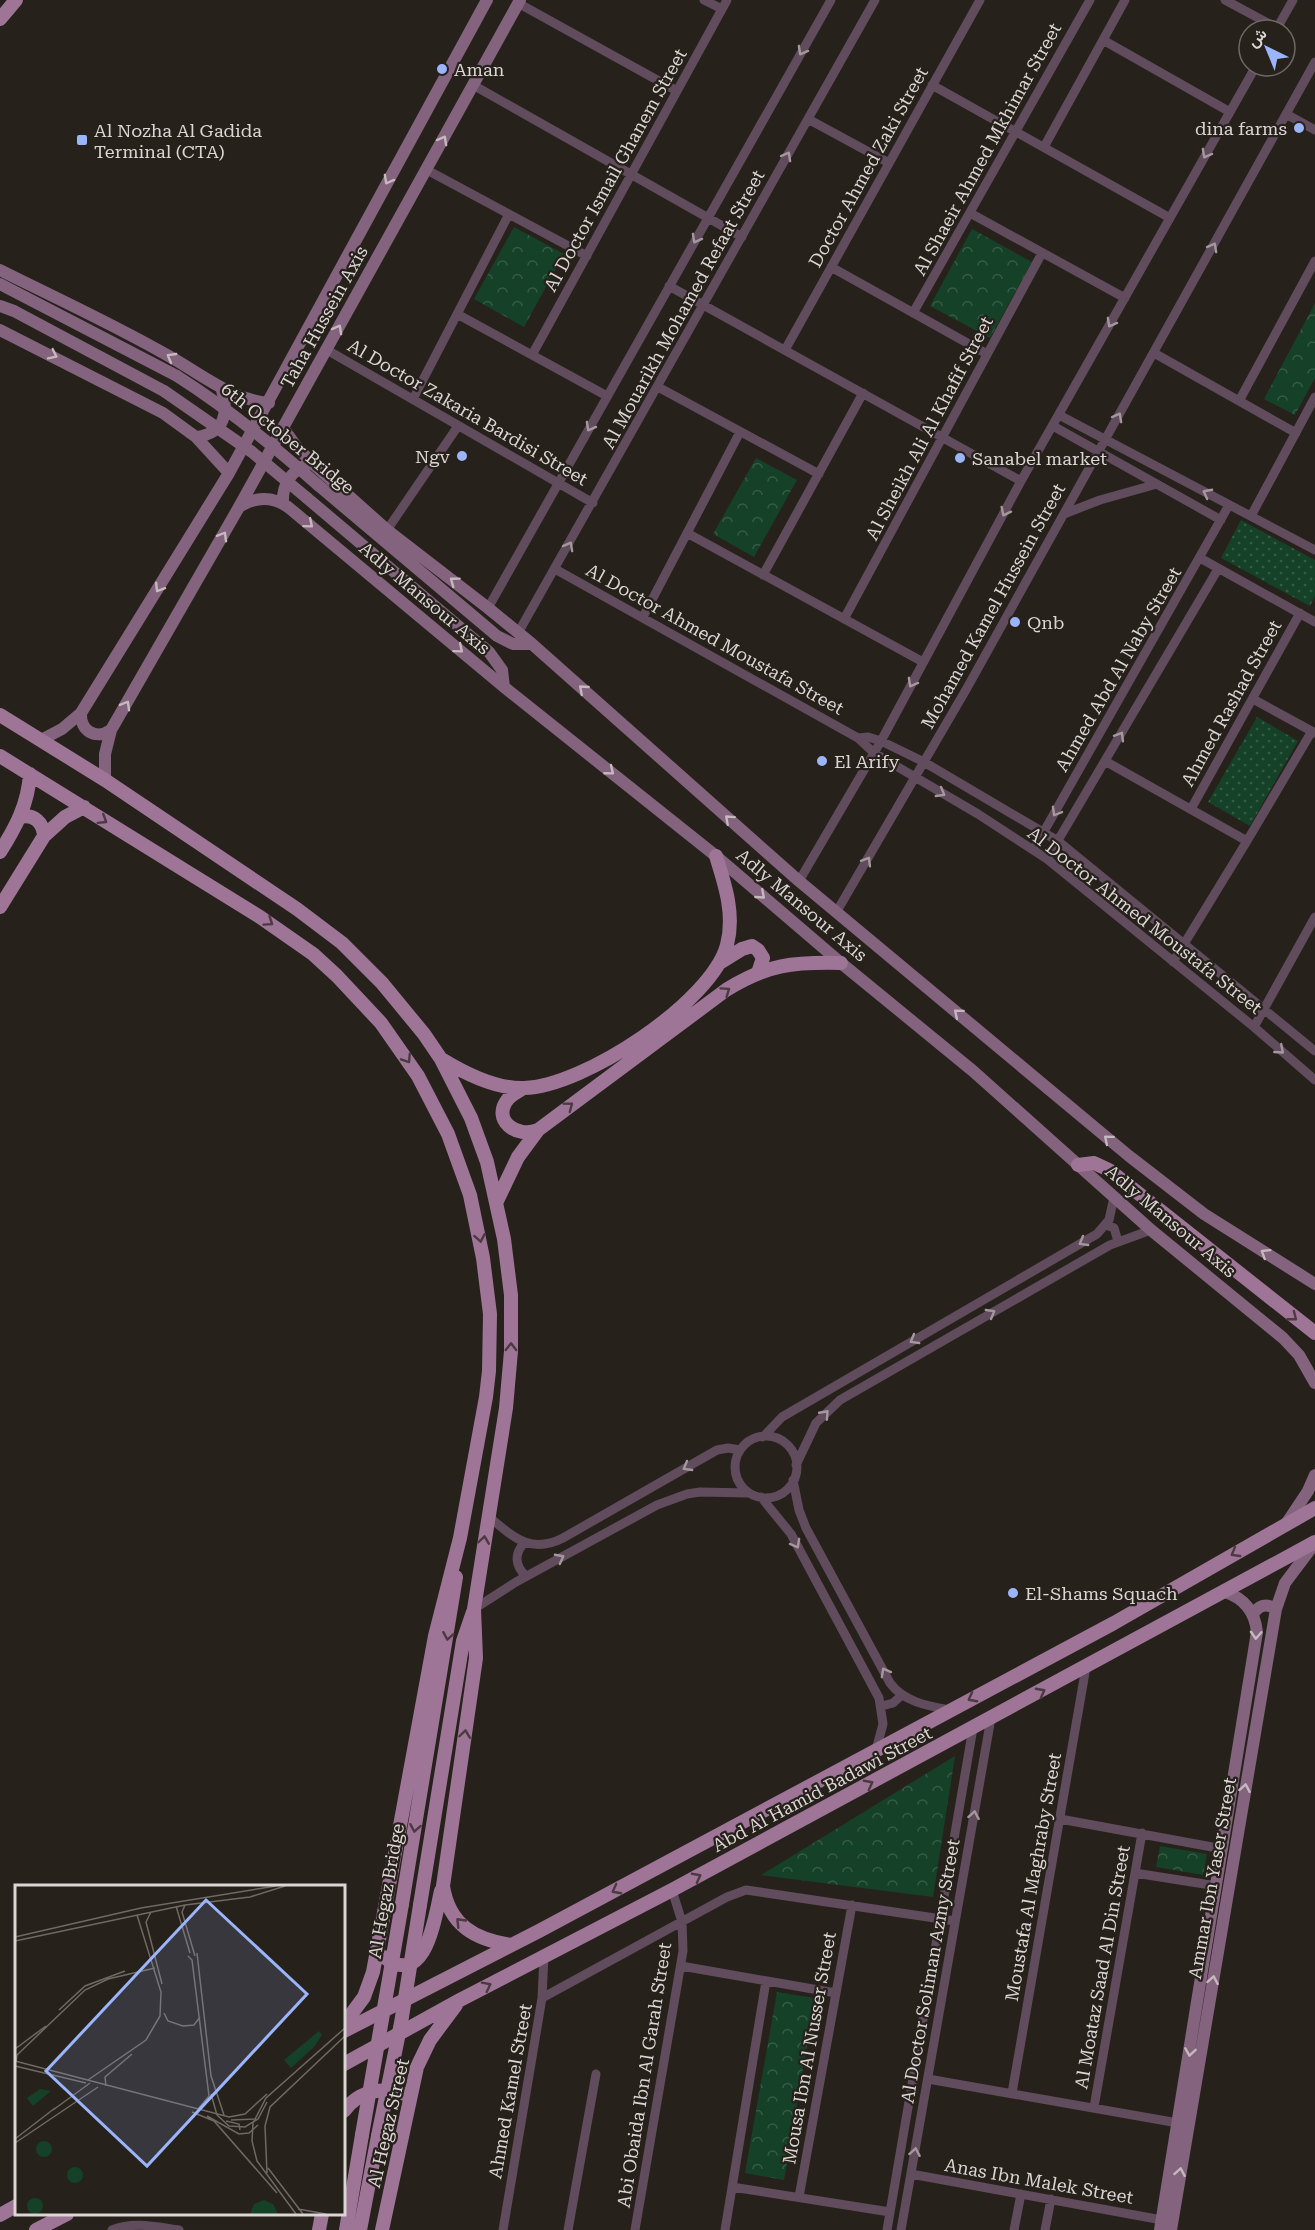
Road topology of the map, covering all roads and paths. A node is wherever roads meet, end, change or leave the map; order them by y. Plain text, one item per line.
1 (16, 0) edge
2 (487, 0) edge
3 (704, 0) edge
4 (727, 0) edge
5 (831, 0) edge
6 (875, 0) edge
7 (980, 0) edge
8 (1090, 0) edge
9 (1125, 0) edge
10 (1225, 0) edge
11 (1293, 0) edge
12 (519, 1) edge
13 (722, 9) junction
14 (1257, 18) edge
15 (1283, 18) edge
16 (0, 20) edge
17 (1103, 40) junction
18 (1315, 62) edge
19 (1249, 78) edge
20 (932, 85) junction
21 (473, 86) junction
22 (677, 91) junction
23 (1230, 112) junction
24 (1286, 114) junction
25 (808, 119) junction
26 (1315, 130) edge
27 (1016, 132) junction
28 (1044, 147) junction
29 (889, 163) junction
30 (427, 170) junction
31 (631, 175) junction
32 (970, 213) junction
33 (509, 214) junction
34 (708, 218) junction
35 (1170, 218) junction
36 (742, 237) junction
37 (1042, 253) junction
38 (587, 256) junction
39 (1315, 261) edge
40 (831, 267) junction
41 (0, 270) edge
42 (1305, 279) junction
43 (0, 284) edge
44 (1315, 285) edge
45 (669, 286) junction
46 (1125, 298) junction
47 (704, 305) junction
48 (0, 306) edge
49 (914, 313) junction
50 (457, 314) junction
51 (0, 330) edge
52 (327, 350) junction
53 (785, 350) junction
54 (1154, 353) junction
55 (987, 354) junction
56 (532, 355) junction
57 (222, 387) junction
58 (658, 387) junction
59 (863, 393) junction
60 (607, 396) junction
61 (1315, 397) edge
62 (413, 399) junction
63 (1239, 400) junction
64 (269, 403) junction
65 (1059, 415) junction
66 (458, 426) junction
67 (1053, 426) junction
68 (283, 428) junction
69 (740, 432) junction
70 (1296, 433) junction
71 (196, 437) junction
72 (942, 437) junction
73 (1105, 440) junction
74 (1099, 451) junction
75 (312, 464) junction
76 (229, 473) junction
77 (819, 474) junction
78 (1021, 481) junction
79 (558, 483) junction
80 (1157, 484) junction
81 (283, 503) junction
82 (592, 503) junction
83 (1229, 505) junction
84 (240, 507) junction
85 (1064, 514) junction
86 (1251, 516) junction
87 (1221, 520) junction
88 (387, 530) junction
89 (687, 533) junction
90 (1315, 550) edge
91 (1200, 558) junction
92 (555, 569) junction
93 (1218, 569) junction
94 (763, 575) junction
95 (488, 608) junction
96 (1300, 614) junction
97 (643, 617) junction
98 (844, 619) junction
99 (1315, 622) edge
100 (518, 633) junction
101 (532, 644) junction
102 (923, 662) junction
103 (504, 687) junction
104 (1253, 699) junction
105 (81, 713) junction
106 (0, 715) edge
107 (111, 730) junction
108 (1313, 732) edge
109 (858, 738) junction
110 (40, 740) junction
111 (881, 741) junction
112 (874, 753) junction
113 (0, 756) edge
114 (1105, 761) junction
115 (924, 762) junction
116 (30, 774) junction
117 (915, 778) junction
118 (105, 780) junction
119 (84, 807) junction
120 (1191, 808) junction
121 (20, 817) junction
122 (1045, 832) junction
123 (44, 836) junction
124 (1058, 841) junction
125 (1247, 841) junction
126 (1034, 849) junction
127 (0, 852) edge
128 (716, 856) junction
129 (1047, 859) junction
130 (799, 881) junction
131 (0, 907) edge
132 (837, 911) junction
133 (1315, 917) edge
134 (1184, 946) junction
135 (721, 962) junction
136 (1173, 962) junction
137 (841, 963) junction
138 (758, 973) junction
139 (1264, 1009) junction
140 (1254, 1027) junction
141 (1315, 1051) edge
142 (441, 1059) junction
143 (1315, 1080) edge
144 (523, 1088) junction
145 (538, 1130) junction
146 (1078, 1165) junction
147 (1114, 1197) junction
148 (497, 1201) junction
149 (1106, 1225) junction
150 (1151, 1230) junction
151 (1118, 1241) junction
152 (1315, 1284) edge
153 (1315, 1334) edge
154 (1315, 1383) edge
155 (763, 1437) junction
156 (740, 1450) junction
157 (796, 1465) junction
158 (1315, 1475) edge
159 (793, 1480) junction
160 (748, 1492) junction
161 (761, 1497) junction
162 (1315, 1508) edge
163 (488, 1516) junction
164 (1286, 1524) junction
165 (524, 1543) junction
166 (1315, 1543) edge
167 (456, 1557) junction
168 (526, 1576) junction
169 (1225, 1592) junction
170 (474, 1609) junction
171 (1276, 1609) junction
172 (1253, 1614) junction
173 (1086, 1667) junction
174 (902, 1695) junction
175 (882, 1706) junction
176 (950, 1710) junction
177 (991, 1718) junction
178 (973, 1728) junction
179 (876, 1750) junction
180 (1060, 1819) junction
181 (1142, 1833) junction
182 (1223, 1849) junction
183 (1135, 1873) junction
184 (442, 1886) junction
185 (1217, 1886) junction
186 (672, 1890) junction
187 (852, 1905) junction
188 (940, 1918) junction
189 (955, 1920) junction
190 (682, 1922) junction
191 (512, 1945) junction
192 (378, 1948) junction
193 (544, 1956) junction
194 (681, 1966) junction
195 (766, 1981) junction
196 (836, 1993) junction
197 (542, 1998) junction
198 (460, 2000) junction
199 (345, 2023) edge
200 (345, 2030) edge
201 (345, 2063) edge
202 (596, 2074) dead end
203 (928, 2079) junction
204 (1012, 2093) junction
205 (410, 2096) junction
206 (1094, 2107) junction
207 (345, 2109) edge
208 (1178, 2123) junction
209 (911, 2174) junction
210 (732, 2187) junction
211 (1021, 2193) junction
212 (799, 2198) junction
213 (1051, 2199) junction
214 (15, 2207) edge
215 (890, 2212) junction
216 (0, 2215) edge
217 (65, 2215) edge
218 (322, 2215) edge
219 (1161, 2225) edge
220 (36, 2230) edge
221 (112, 2230) edge
222 (179, 2230) edge
223 (319, 2230) edge
224 (346, 2230) edge
225 (360, 2230) edge
226 (382, 2230) edge
227 (503, 2230) edge
228 (568, 2230) edge
229 (635, 2230) edge
230 (725, 2230) edge
231 (887, 2230) edge
232 (901, 2230) edge
233 (1014, 2230) edge
234 (1045, 2230) edge
235 (1171, 2230) edge

1 - 16 main road
2 -> 64 main road, Taha Hussein Axis
3 - 13 street
4 - 13 street, Al Doctor Ismail Ghanem Street
5 -> 34 street, Al Mouarikh Mohamed Refaat Street
6 - 25 street, Al Mouarikh Mohamed Refaat Street
7 - 20 street, Doctor Ahmed Zaki Street
8 - 27 street, Al Shaeir Ahmed Mkhimar Street
9 - 17 street
10 - 14 street
11 - 15 street
12 - 21 main road, Taha Hussein Axis
12 - 22 street
13 - 22 street, Al Doctor Ismail Ghanem Street
17 - 23 street
17 - 28 street
18 - 24 street, Mohamed Kamel Hussein Street
19 - 23 street, Mohamed Kamel Hussein Street
20 - 27 street
20 - 29 street, Doctor Ahmed Zaki Street
30 -> 21 main road, Taha Hussein Axis
21 - 31 street
22 - 31 street, Al Doctor Ismail Ghanem Street
23 -> 35 street, Mohamed Kamel Hussein Street
24 - 26 street
54 -> 24 street, Mohamed Kamel Hussein Street
25 - 29 street
36 -> 25 street, Al Mouarikh Mohamed Refaat Street
27 - 28 street
27 - 32 street, Al Shaeir Ahmed Mkhimar Street
28 - 35 street
29 - 40 street, Doctor Ahmed Zaki Street
30 - 33 street
52 -> 30 main road, Taha Hussein Axis
31 - 34 street
31 - 38 street, Al Doctor Ismail Ghanem Street
32 - 37 street
32 - 49 street, Al Shaeir Ahmed Mkhimar Street
33 - 38 street
33 - 50 street
34 - 36 street
34 -> 45 street, Al Mouarikh Mohamed Refaat Street
35 - 46 street, Mohamed Kamel Hussein Street
36 - 47 street, Al Mouarikh Mohamed Refaat Street
37 - 46 street
37 - 55 street, Al Sheikh Ali Al Khafif Street
38 - 56 street, Al Doctor Ismail Ghanem Street
39 - 42 street
40 - 49 street
40 - 53 street, Doctor Ahmed Zaki Street
57 -> 41 main road
42 - 44 street
42 - 63 street
43 - 101 main road, 6th October Bridge, bridge
45 - 47 street
45 - 60 street, Al Mouarikh Mohamed Refaat Street
46 -> 65 street, Mohamed Kamel Hussein Street
47 - 53 street
47 - 58 street, Al Mouarikh Mohamed Refaat Street
48 - 103 main road, 6th October Bridge, bridge
49 - 55 street
50 - 56 street
50 - 62 street
51 -> 71 main road
52 - 62 street, Al Doctor Zakaria Bardisi Street
52 - 68 main road, Taha Hussein Axis
53 - 59 street
54 - 63 street
73 -> 54 street, Mohamed Kamel Hussein Street
55 - 72 street, Al Sheikh Ali Al Khafif Street
56 - 60 street
57 - 64 main road
57 - 71 main road
58 - 69 street
58 - 82 street, Al Mouarikh Mohamed Refaat Street
59 - 72 street
59 - 77 street
60 -> 79 street, Al Mouarikh Mohamed Refaat Street
61 - 70 street
62 - 66 street, Al Doctor Zakaria Bardisi Street
63 - 70 street
64 - 76 main road, Taha Hussein Axis
65 - 67 street, Mohamed Kamel Hussein Street
65 - 73 street
66 - 79 street, Al Doctor Zakaria Bardisi Street
66 - 88 street
67 - 74 street
67 - 78 street, Mohamed Kamel Hussein Street
68 - 75 main road, Adly Mansour Axis
68 - 84 main road, Taha Hussein Axis
69 - 77 street
69 - 89 street
70 - 86 street
71 - 76 main road
72 - 78 street
72 - 98 street, Al Sheikh Ali Al Khafif Street
73 - 74 street, Mohamed Kamel Hussein Street
83 -> 73 street
74 - 80 street
74 - 85 street, Mohamed Kamel Hussein Street
75 - 81 main road
75 - 88 main road, Adly Mansour Axis
76 -> 105 main road, Taha Hussein Axis
77 - 94 street
78 -> 102 street, Mohamed Kamel Hussein Street
79 - 82 street, Al Doctor Zakaria Bardisi Street
79 - 95 street, Al Mouarikh Mohamed Refaat Street
80 - 85 street
80 - 87 street
81 - 84 main road
81 -> 103 main road, Adly Mansour Axis
92 -> 82 street, Al Mouarikh Mohamed Refaat Street
83 - 86 street
83 - 87 street, Ahmed Abd Al Naby Street
107 -> 84 main road, Taha Hussein Axis
85 - 115 street, Mohamed Kamel Hussein Street
86 - 90 street
87 - 91 street, Ahmed Abd Al Naby Street
95 -> 88 main road, Adly Mansour Axis
89 - 94 street
89 - 97 street
91 - 93 street
91 -> 122 street, Ahmed Abd Al Naby Street
92 - 97 street, Al Doctor Ahmed Moustafa Street
92 - 100 street, Al Mouarikh Mohamed Refaat Street
93 - 96 street
114 -> 93 street, Ahmed Abd Al Naby Street
94 - 98 street
95 - 100 main road, Adly Mansour Axis
96 - 99 street
96 - 104 street, Ahmed Rashad Street
97 - 109 street, Al Doctor Ahmed Moustafa Street
98 - 102 street
100 - 101 main road, Adly Mansour Axis
130 -> 101 main road, Adly Mansour Axis
102 -> 111 street, Mohamed Kamel Hussein Street
103 -> 128 main road, Adly Mansour Axis
104 - 108 street
104 - 120 street, Ahmed Rashad Street
105 - 107 main road
105 - 110 main road, Taha Hussein Axis
106 - 110 main road
107 - 118 main road, Taha Hussein Axis
108 - 125 street
109 - 111 street, Al Doctor Ahmed Moustafa Street
109 - 112 street, Al Doctor Ahmed Moustafa Street
110 - 118 main road
111 - 112 street, Mohamed Kamel Hussein Street
111 - 115 street, Al Doctor Ahmed Moustafa Street
112 - 117 street, Al Doctor Ahmed Moustafa Street
112 - 130 street, Mohamed Kamel Hussein Street
113 - 116 main road
114 - 120 street
114 - 124 street, Ahmed Abd Al Naby Street
115 - 117 street, Mohamed Kamel Hussein Street
115 - 122 street, Al Doctor Ahmed Moustafa Street
116 - 119 main road
116 - 121 main road
117 -> 126 street, Al Doctor Ahmed Moustafa Street
132 -> 117 street, Mohamed Kamel Hussein Street
118 - 142 main road
119 - 123 main road
119 -> 167 main road
120 - 125 street
121 - 123 main road
121 - 127 main road
122 - 124 street, Al Doctor Ahmed Moustafa Street
122 - 126 street, Ahmed Abd Al Naby Street
123 - 131 main road
124 - 129 street, Ahmed Abd Al Naby Street
124 - 134 street, Al Doctor Ahmed Moustafa Street
125 - 134 street
126 - 129 street, Al Doctor Ahmed Moustafa Street
128 - 135 main road
128 -> 137 main road, Adly Mansour Axis
129 - 136 street, Al Doctor Ahmed Moustafa Street
130 - 132 main road, Adly Mansour Axis
152 -> 132 main road, Adly Mansour Axis
133 - 139 street
134 - 136 street
134 - 139 street, Al Doctor Ahmed Moustafa Street
135 - 138 main road
135 - 144 main road
136 - 140 street, Al Doctor Ahmed Moustafa Street
137 - 138 main road
137 - 146 main road, Adly Mansour Axis
145 -> 138 main road
139 - 140 street
139 - 141 street, Al Doctor Ahmed Moustafa Street
140 -> 143 street, Al Doctor Ahmed Moustafa Street
142 - 144 main road
142 - 148 main road
144 - 145 main road
145 - 148 main road
146 - 147 main road, Adly Mansour Axis
146 -> 153 main road
147 - 149 street
147 - 150 main road, Adly Mansour Axis
163 -> 148 main road
149 - 151 street
149 -> 155 street
150 - 151 street
150 - 154 main road, Adly Mansour Axis
157 -> 151 street
155 - 156 street
155 - 157 street
156 - 160 street
156 -> 165 street
157 - 159 street
158 - 164 main road
159 - 161 street
174 -> 159 street
160 - 161 street
168 -> 160 street
161 -> 175 street
162 - 164 main road, Abd Al Hamid Badawi Street
163 - 165 street
170 -> 163 main road
164 -> 176 main road, Abd Al Hamid Badawi Street
165 - 168 street
166 - 169 main road, Abd Al Hamid Badawi Street
166 - 171 main road, Ammar Ibn Yaser Street
167 - 192 main road
167 -> 224 main road, Al Hegaz Bridge, bridge
168 - 170 street
169 - 172 main road
169 - 173 main road, Abd Al Hamid Badawi Street
184 -> 170 main road
170 - 225 main road, Al Hegaz Bridge, bridge
171 - 172 main road
235 -> 171 main road, Ammar Ibn Yaser Street
172 -> 182 main road, Ammar Ibn Yaser Street
177 -> 173 main road, Abd Al Hamid Badawi Street
173 - 180 street, Moustafa Al Maghraby Street
174 - 175 street
174 - 176 street
175 - 179 street
176 - 179 main road, Abd Al Hamid Badawi Street
177 - 178 main road, Abd Al Hamid Badawi Street
189 -> 177 street, Al Doctor Soliman Azmy Street
186 -> 178 main road, Abd Al Hamid Badawi Street
178 - 188 street, Al Doctor Soliman Azmy Street
179 -> 191 main road, Abd Al Hamid Badawi Street
180 - 181 street
180 - 204 street, Moustafa Al Maghraby Street
181 - 182 street
181 - 183 street, Al Moataz Saad Al Din Street
182 - 185 main road, Ammar Ibn Yaser Street
183 - 185 street
183 - 206 street, Al Moataz Saad Al Din Street
191 -> 184 main road
184 - 192 main road
185 -> 208 main road, Ammar Ibn Yaser Street
186 - 190 street, Abi Obaida Ibn Al Garah Street
186 - 193 main road, Abd Al Hamid Badawi Street
187 - 188 street
187 - 190 street
187 - 196 street, Mousa Ibn Al Nusser Street
188 - 189 street
188 - 215 street, Al Doctor Soliman Azmy Street
189 - 203 street, Al Doctor Soliman Azmy Street
190 - 194 street, Abi Obaida Ibn Al Garah Street
190 - 197 street
191 - 200 main road, Abd Al Hamid Badawi Street
192 - 199 main road
193 - 197 street, Ahmed Kamel Street
198 -> 193 main road, Abd Al Hamid Badawi Street
194 - 195 street
194 - 229 street, Abi Obaida Ibn Al Garah Street
195 - 196 street
195 - 210 street
196 - 212 street, Mousa Ibn Al Nusser Street
197 - 227 street, Ahmed Kamel Street
198 - 201 main road, Abd Al Hamid Badawi Street
198 - 205 main road, Al Hegaz Street
202 - 228 street
203 - 204 street
209 -> 203 street, Al Doctor Soliman Azmy Street
204 - 206 street
205 - 207 main road
205 - 226 main road, Al Hegaz Street
206 - 208 street
208 - 219 main road, Ammar Ibn Yaser Street
209 - 211 street, Anas Ibn Malek Street
209 - 232 street, Al Doctor Soliman Azmy Street
210 - 212 street
210 - 230 street
211 - 213 street, Anas Ibn Malek Street
211 - 233 street
212 - 215 street
213 - 219 street, Anas Ibn Malek Street
213 - 234 street
214 - 216 main road
215 - 231 street, Al Doctor Soliman Azmy Street
217 - 220 main road
218 - 223 main road
221 - 222 street

